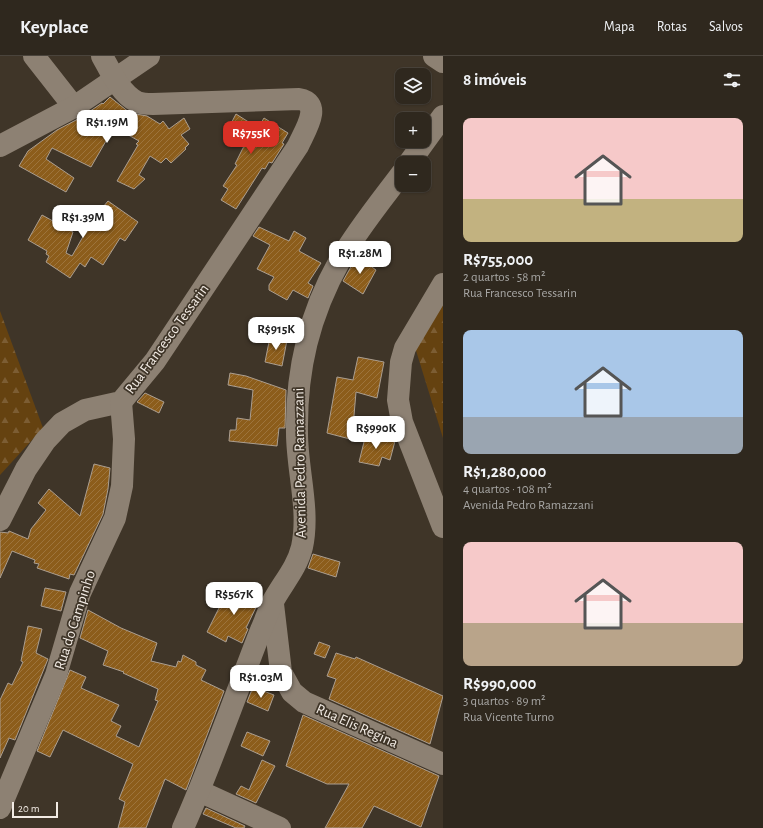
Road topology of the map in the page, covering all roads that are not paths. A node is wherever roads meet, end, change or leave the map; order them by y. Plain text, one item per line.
1 (34, 56) edge
2 (102, 56) edge
3 (149, 56) edge
4 (434, 56) edge
5 (443, 62) edge
6 (115, 80) junction
7 (74, 107) junction
8 (443, 116) edge
9 (0, 146) edge
10 (414, 156) edge
11 (395, 182) edge
12 (443, 284) edge
13 (121, 402) junction
14 (0, 520) edge
15 (443, 527) edge
16 (273, 603) junction
17 (443, 764) edge
18 (199, 791) junction
19 (0, 808) edge
20 (183, 828) edge
21 (280, 828) edge

1 - 7 street
2 - 6 street
3 - 6 street
4 - 5 street
6 - 7 street
6 - 13 street, Rua Francesco Tessarin
7 - 9 street
8 - 10 street
11 - 16 street, Avenida Pedro Ramazzani
12 - 15 street
13 - 14 street, Rua Francesco Tessarin
13 - 19 street, Rua do Campinho
16 - 17 street, Rua Elis Regina
16 - 18 street, Avenida Pedro Ramazzani
18 - 20 street, Avenida Pedro Ramazzani
18 - 21 street

